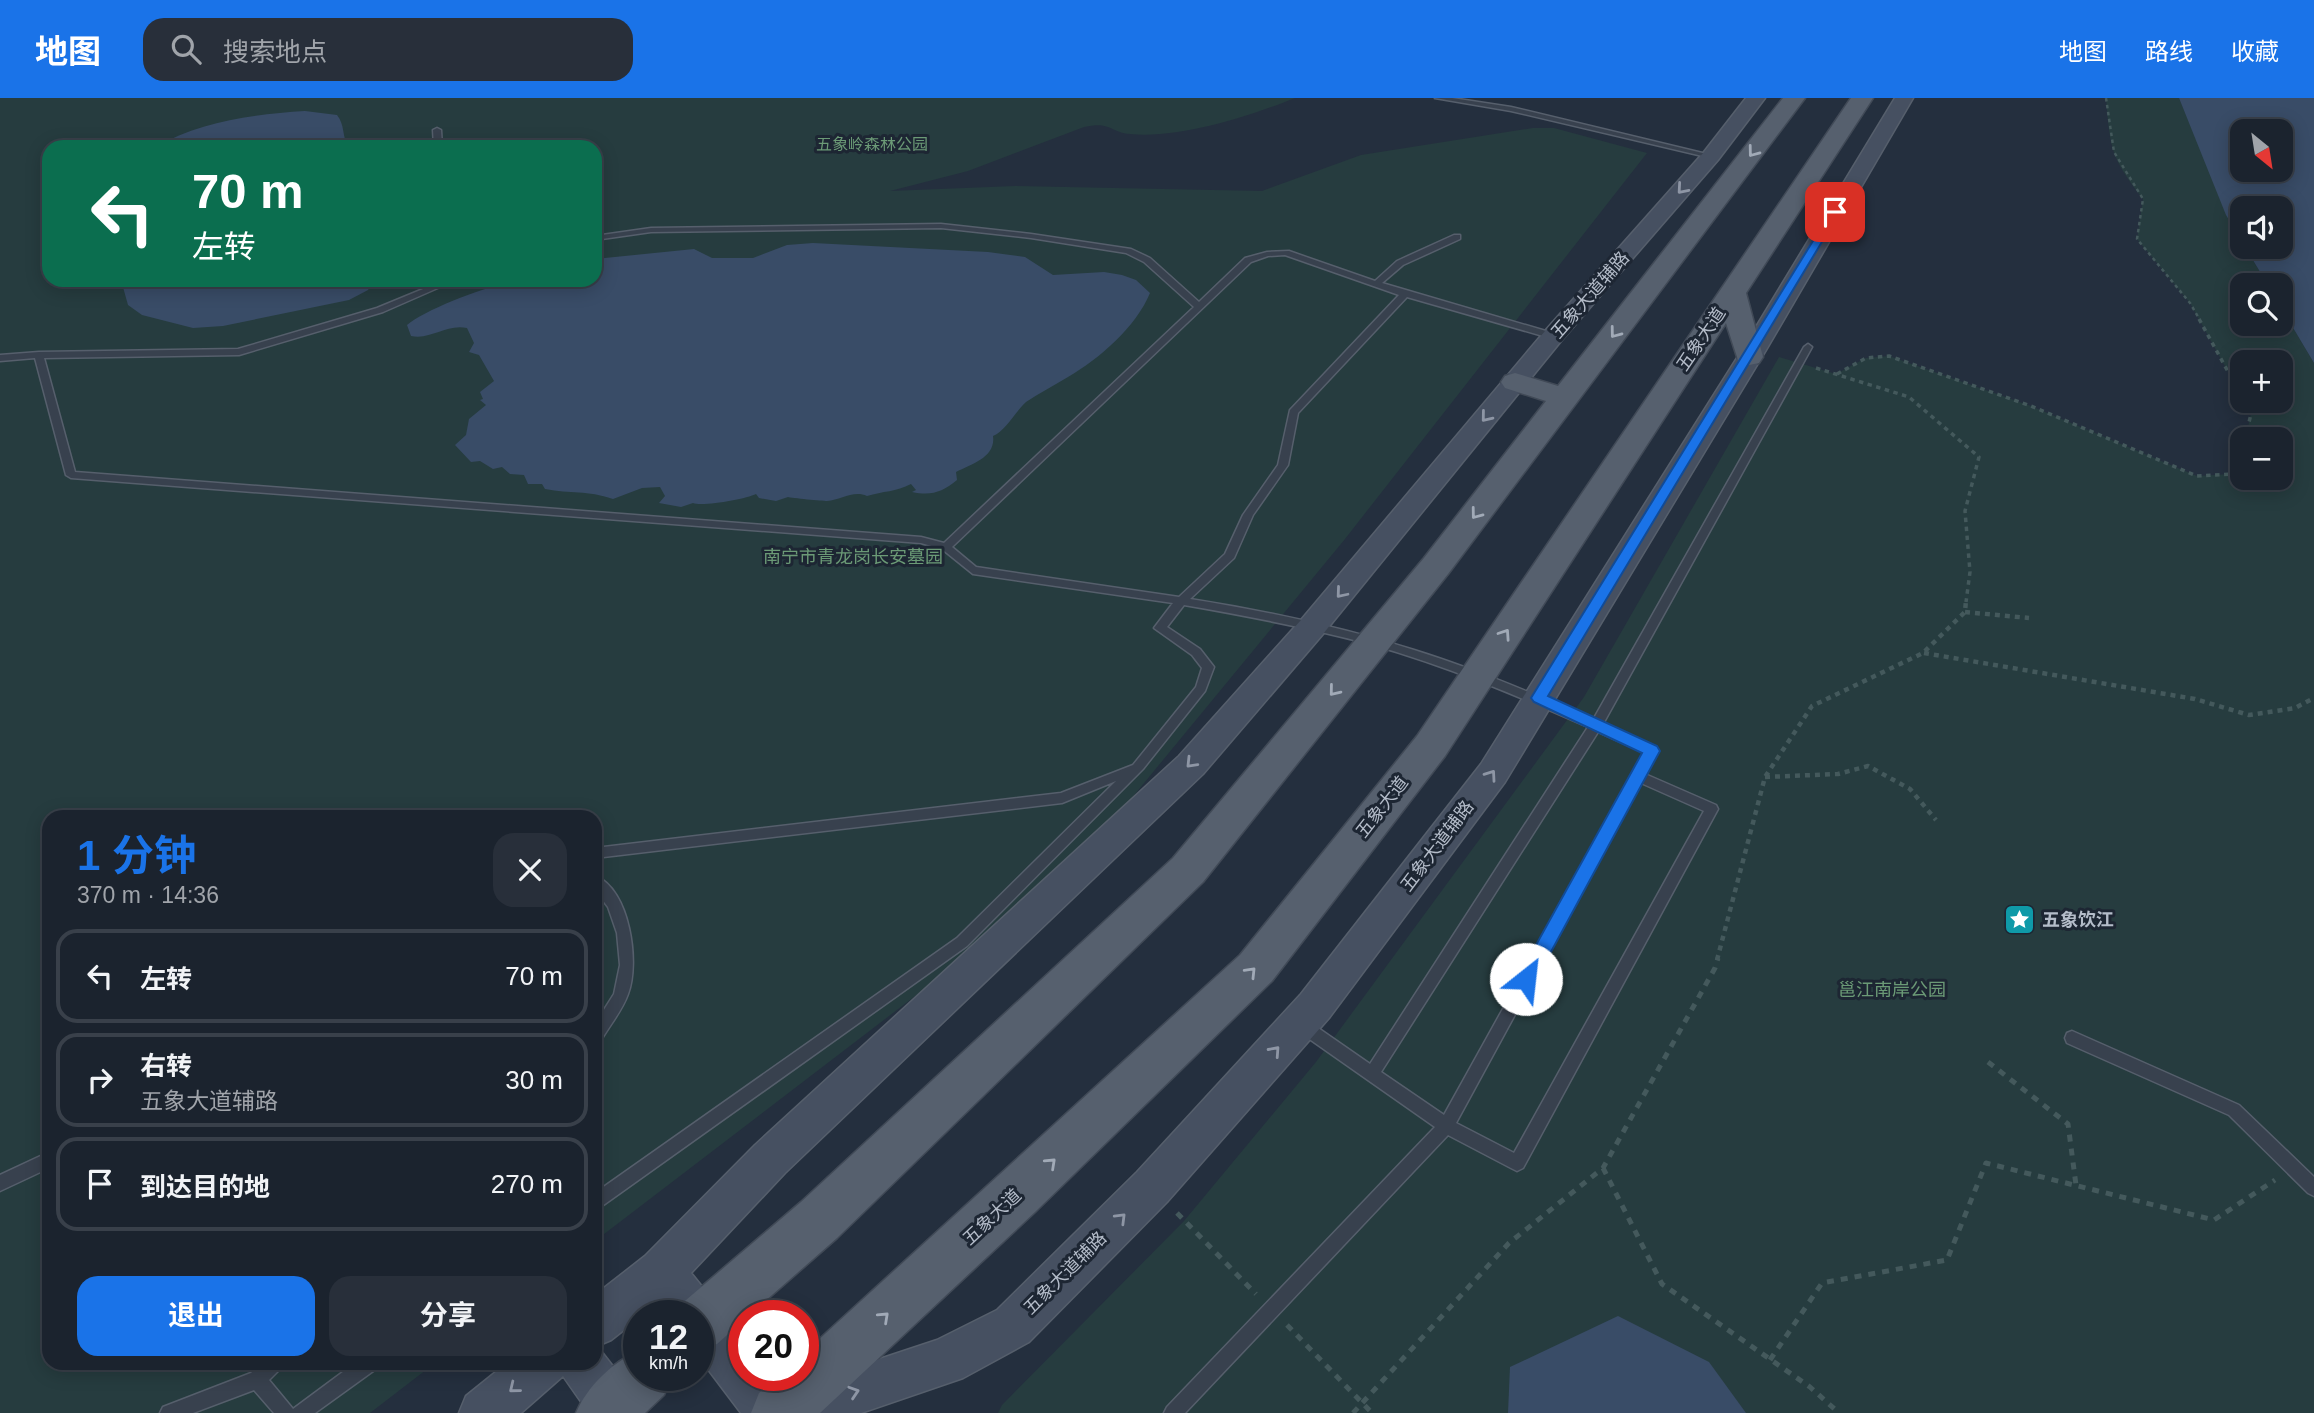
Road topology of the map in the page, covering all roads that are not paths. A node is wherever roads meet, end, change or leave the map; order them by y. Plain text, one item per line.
1 (1438, 98) edge
2 (1756, 98) edge
3 (1794, 98) edge
4 (1861, 98) edge
5 (1904, 98) edge
6 (438, 130) dead end
7 (438, 140) edge
8 (1711, 156) junction
9 (602, 237) edge
10 (1457, 237) dead end
11 (1377, 284) junction
12 (435, 287) edge
13 (1732, 292) junction
14 (1405, 294) junction
15 (1199, 307) junction
16 (1553, 336) junction
17 (1808, 347) dead end
18 (39, 355) junction
19 (1749, 357) junction
20 (0, 358) edge
21 (1516, 382) junction
22 (1565, 398) junction
23 (946, 547) junction
24 (1181, 601) junction
25 (1312, 627) junction
26 (1375, 642) junction
27 (1477, 676) junction
28 (1539, 698) junction
29 (1596, 725) junction
30 (1139, 766) junction
31 (1637, 776) junction
32 (602, 852) edge
33 (602, 887) edge
34 (1299, 1024) junction
35 (602, 1025) edge
36 (2072, 1038) dead end
37 (1372, 1074) junction
38 (1446, 1126) junction
39 (42, 1163) edge
40 (0, 1183) edge
41 (2314, 1188) edge
42 (602, 1198) edge
43 (661, 1272) junction
44 (683, 1300) edge
45 (714, 1308) edge
46 (602, 1318) edge
47 (714, 1340) edge
48 (267, 1370) edge
49 (360, 1370) edge
50 (536, 1370) edge
51 (588, 1370) edge
52 (257, 1380) junction
53 (621, 1402) edge
54 (169, 1413) edge
55 (286, 1413) edge
56 (300, 1413) edge
57 (483, 1413) edge
58 (770, 1413) edge
59 (779, 1413) edge
60 (789, 1413) edge
61 (1173, 1413) edge

1 - 8 lane
2 - 8 street, 五象大道辅路
3 -> 22 main road
4 - 13 main road, 五象大道
5 - 19 street, 五象大道辅路
6 - 7 lane
8 -> 16 street, 五象大道辅路
9 - 15 lane
10 - 11 lane
11 - 14 lane
11 - 15 lane
12 - 18 lane
13 - 19 main road
27 -> 13 main road, 五象大道
14 - 16 lane
14 - 24 lane
15 - 23 lane
16 - 21 street, 五象大道辅路
17 - 29 lane
18 - 20 lane
18 - 23 lane
19 - 28 street, 五象大道辅路
21 - 22 main road
21 -> 25 street, 五象大道辅路
22 -> 26 main road
23 - 24 lane
24 - 25 lane
24 - 30 lane
25 - 26 lane
25 -> 43 street, 五象大道辅路
26 - 27 lane
26 -> 45 main road
27 - 28 lane
59 -> 27 main road, 五象大道
28 - 29 lane
34 -> 28 street, 五象大道辅路
29 - 31 lane
29 - 37 lane
30 - 32 lane
30 - 42 lane
31 - 38 lane
31 - 38 lane
33 - 35 lane
34 - 37 lane
60 -> 34 street, 五象大道辅路
36 - 41 lane
37 - 38 lane
38 - 61 lane
39 - 40 lane
43 - 44 street
43 - 46 street, 五象大道辅路
47 - 58 street
48 - 52 lane
49 - 56 lane
50 -> 57 street
51 - 53 street
52 - 54 lane
52 - 55 lane

